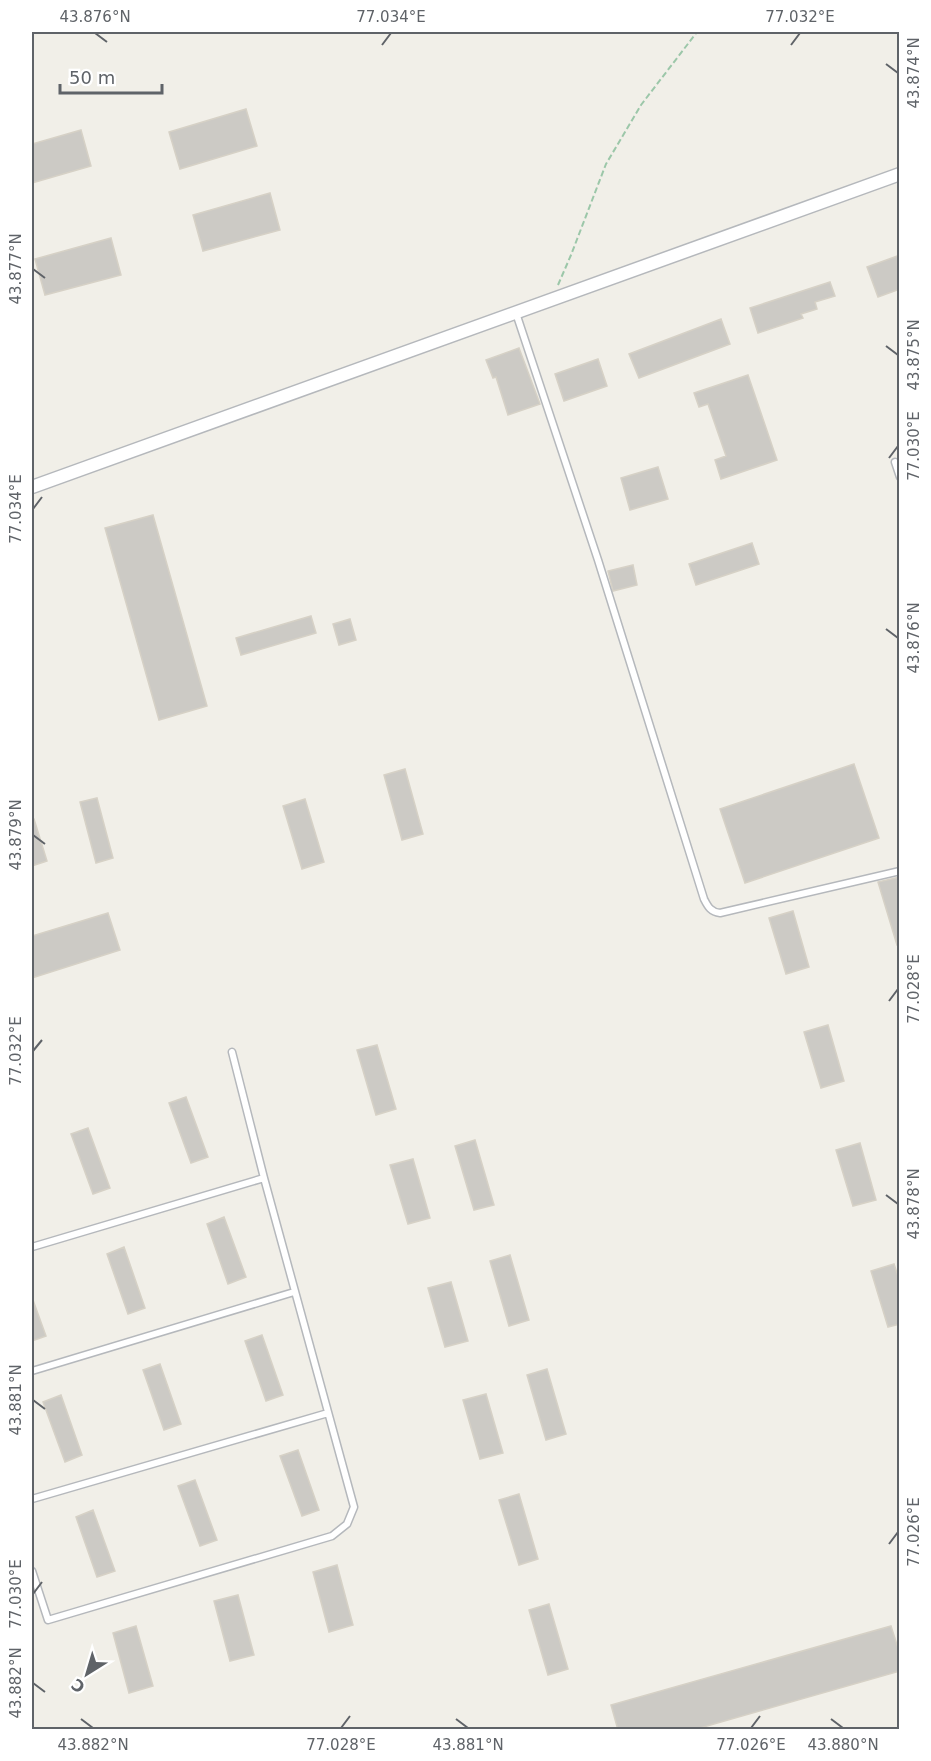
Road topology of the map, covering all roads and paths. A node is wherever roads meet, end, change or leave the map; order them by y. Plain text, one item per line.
1 (698, 32) edge
2 (900, 174) edge
3 (551, 300) junction
4 (516, 313) junction
5 (894, 462) dead end
6 (900, 477) edge
7 (32, 487) edge
8 (900, 872) edge
9 (232, 1052) dead end
10 (264, 1178) junction
11 (32, 1247) edge
12 (294, 1292) junction
13 (32, 1371) edge
14 (328, 1413) junction
15 (32, 1499) edge
16 (32, 1571) edge

1 - 3 path
2 - 3 street
3 - 4 street
4 - 7 street
4 - 8 lane
5 - 6 lane
9 - 10 lane
10 - 11 lane
10 - 12 lane
12 - 13 lane
12 - 14 lane
14 - 15 lane
14 - 16 lane

